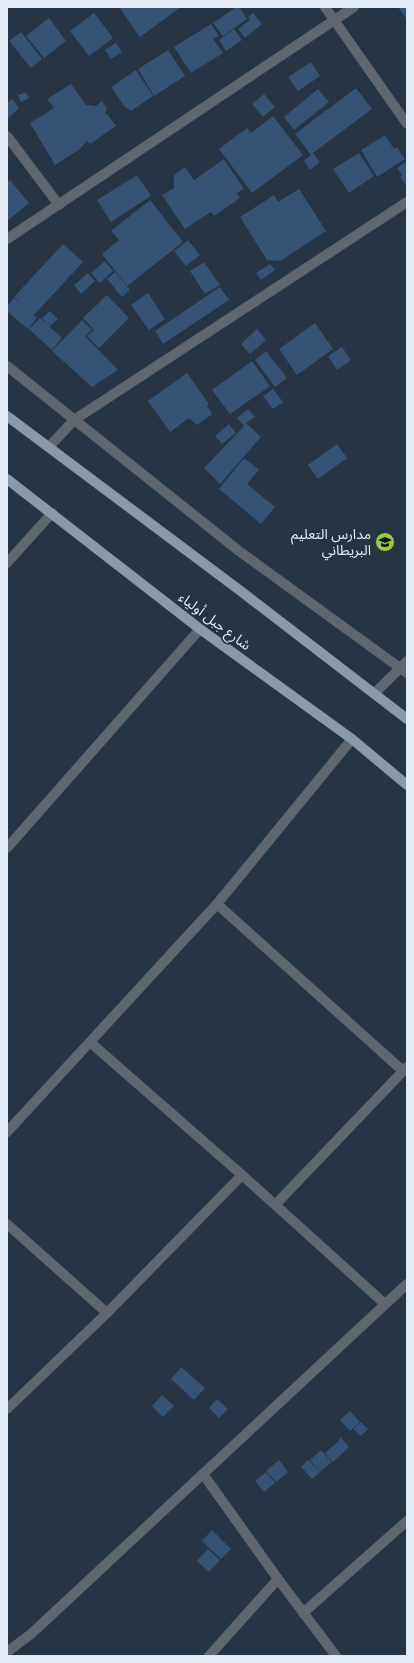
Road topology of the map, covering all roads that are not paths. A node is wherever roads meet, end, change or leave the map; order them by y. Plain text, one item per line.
1 (325, 7) edge
2 (354, 7) edge
3 (335, 20) junction
4 (407, 124) edge
5 (7, 136) edge
6 (407, 202) edge
7 (59, 205) junction
8 (7, 239) edge
9 (7, 366) edge
10 (7, 416) edge
11 (74, 420) junction
12 (49, 447) junction
13 (7, 478) edge
14 (52, 513) junction
15 (7, 564) edge
16 (200, 629) junction
17 (405, 667) edge
18 (375, 693) junction
19 (407, 719) edge
20 (352, 739) junction
21 (407, 785) edge
22 (7, 848) edge
23 (217, 904) junction
24 (91, 1043) junction
25 (405, 1069) edge
26 (7, 1132) edge
27 (242, 1175) junction
28 (276, 1204) junction
29 (7, 1224) edge
30 (407, 1284) edge
31 (385, 1304) junction
32 (107, 1312) junction
33 (7, 1409) edge
34 (203, 1474) junction
35 (407, 1521) edge
36 (278, 1579) junction
37 (303, 1613) junction
38 (7, 1652) edge
39 (209, 1656) edge
40 (336, 1656) edge

1 - 3 street
2 - 3 street
3 - 4 street
3 - 7 street
5 - 7 street
6 - 11 street
7 - 8 street
9 - 11 street
10 - 12 main road
11 - 12 street
11 - 17 street
12 - 18 main road
13 - 14 main road, شارع جبل أولياء
14 - 15 street
14 - 16 main road, شارع جبل أولياء
16 - 20 main road, شارع جبل أولياء
16 - 22 street
17 - 18 street
18 - 19 main road
20 - 21 main road, شارع جبل أولياء
20 - 23 street
23 - 24 street
23 - 25 street
24 - 26 street
24 - 27 street
25 - 28 street
27 - 28 street
27 - 32 street
28 - 31 street
29 - 32 street
30 - 31 street
31 - 34 street
32 - 33 street
34 - 36 street
34 - 38 street
35 - 37 street
36 - 37 street
36 - 39 street
37 - 40 street

